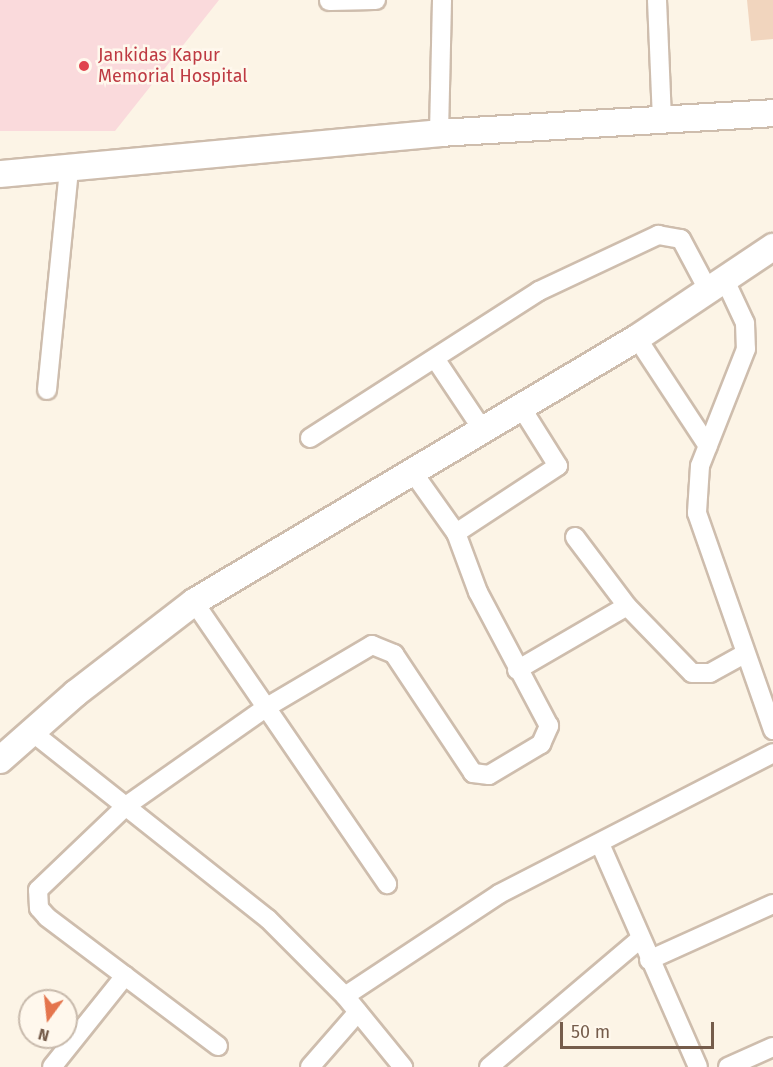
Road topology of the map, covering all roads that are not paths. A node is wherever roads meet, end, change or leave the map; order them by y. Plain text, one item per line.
1 (376, 0) edge
2 (442, 0) edge
3 (657, 0) edge
4 (329, 1) edge
5 (773, 114) edge
6 (662, 119) junction
7 (439, 133) junction
8 (69, 171) junction
9 (0, 174) edge
10 (773, 247) edge
11 (715, 283) junction
12 (637, 338) junction
13 (436, 360) junction
14 (47, 390) dead end
15 (521, 406) junction
16 (482, 429) junction
17 (310, 438) dead end
18 (708, 446) junction
19 (414, 474) junction
20 (456, 533) junction
21 (575, 537) dead end
22 (194, 602) junction
23 (627, 606) junction
24 (744, 654) junction
25 (517, 670) junction
26 (267, 707) junction
27 (773, 730) edge
28 (33, 732) junction
29 (773, 753) edge
30 (0, 760) edge
31 (126, 806) junction
32 (601, 846) junction
33 (387, 884) dead end
34 (773, 904) edge
35 (641, 938) junction
36 (649, 960) junction
37 (125, 976) junction
38 (345, 996) junction
39 (358, 1012) junction
40 (218, 1046) dead end
41 (773, 1047) edge
42 (693, 1064) edge
43 (52, 1067) edge
44 (310, 1067) edge
45 (403, 1067) edge
46 (489, 1067) edge
47 (728, 1067) edge

1 - 4 street
2 - 7 street
3 - 6 street
5 - 6 street
6 - 7 street
7 - 8 street
8 - 9 street
8 - 14 street
10 - 11 street
11 - 12 street
11 - 13 street
11 - 18 street
12 - 15 street
12 - 18 street
13 - 16 street
13 - 17 street
15 - 16 street
15 - 20 street
16 - 19 street
18 - 24 street
19 - 20 street
19 - 22 street
20 - 25 street
21 - 23 street
22 - 26 street
22 - 28 street
23 - 24 street
23 - 25 street
24 - 27 street
25 - 26 street
26 - 31 street
26 - 33 street
28 - 30 street
28 - 31 street
29 - 32 street
31 - 37 street
31 - 38 street
32 - 35 street
32 - 38 street
34 - 36 street
35 - 36 street
35 - 46 street
36 - 42 street
37 - 40 street
37 - 43 street
38 - 39 street
39 - 44 street
39 - 45 street
41 - 47 street

